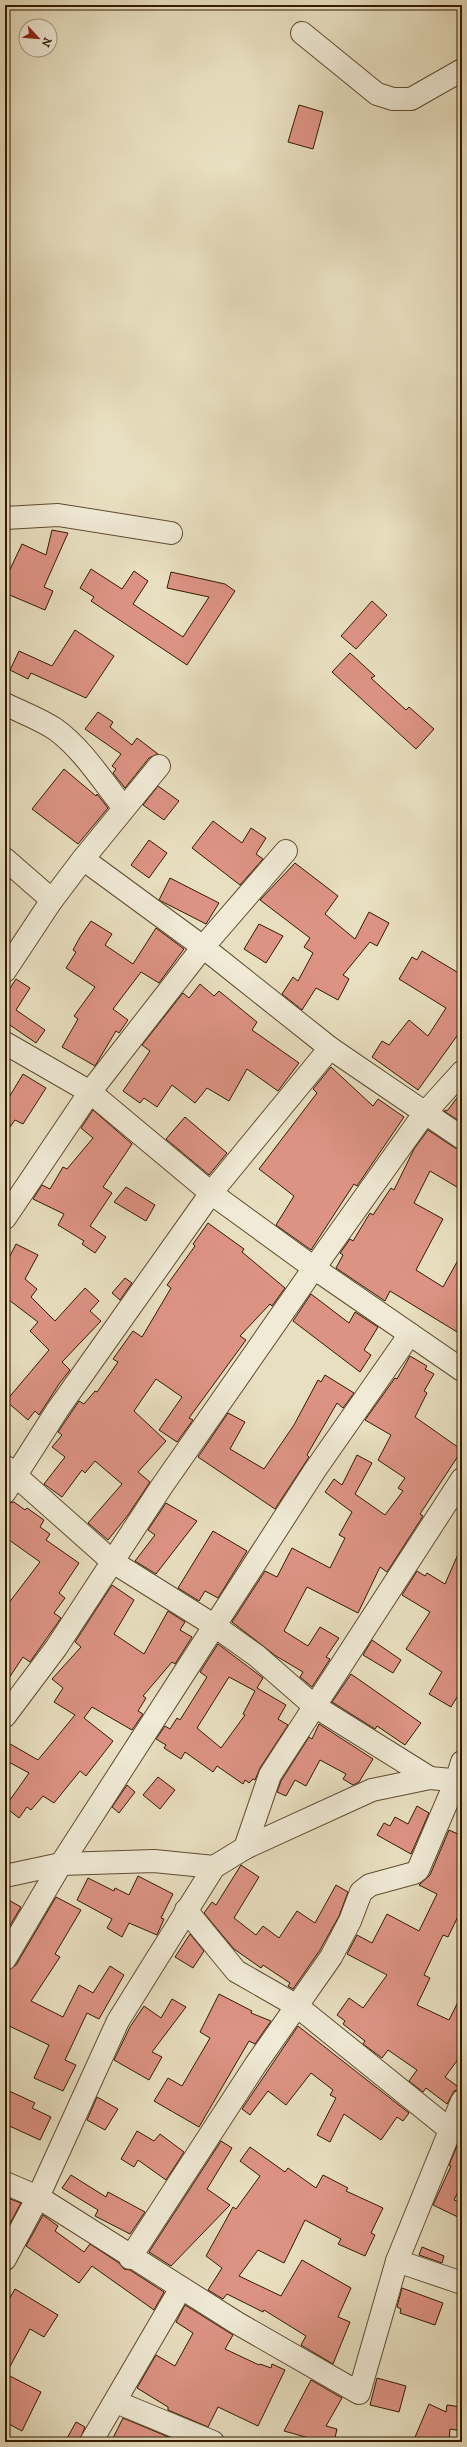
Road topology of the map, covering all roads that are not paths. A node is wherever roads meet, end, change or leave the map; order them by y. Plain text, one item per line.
1 (302, 34) dead end
2 (462, 70) edge
3 (5, 518) edge
4 (171, 533) dead end
5 (5, 704) edge
6 (159, 766) dead end
7 (124, 808) junction
8 (286, 851) dead end
9 (5, 859) edge
10 (83, 859) junction
11 (52, 900) junction
12 (203, 947) junction
13 (5, 971) edge
14 (5, 1043) edge
15 (330, 1048) junction
16 (462, 1072) edge
17 (90, 1092) junction
18 (424, 1114) junction
19 (462, 1138) edge
20 (211, 1193) junction
21 (5, 1218) edge
22 (314, 1268) junction
23 (410, 1334) junction
24 (459, 1361) edge
25 (462, 1478) edge
26 (9, 1479) edge
27 (113, 1562) junction
28 (215, 1626) junction
29 (313, 1705) junction
30 (5, 1716) edge
31 (460, 1774) edge
32 (430, 1778) junction
33 (245, 1848) junction
34 (61, 1864) junction
35 (214, 1867) junction
36 (5, 1876) edge
37 (186, 1910) junction
38 (5, 1959) edge
39 (297, 2006) junction
40 (462, 2101) edge
41 (449, 2129) junction
42 (5, 2183) edge
43 (38, 2197) junction
44 (130, 2258) junction
45 (5, 2260) edge
46 (397, 2261) junction
47 (462, 2283) edge
48 (181, 2288) junction
49 (116, 2402) junction
50 (91, 2442) edge
51 (213, 2442) edge

1 - 2 street
3 - 4 street
5 - 7 street
6 - 7 street
7 - 10 street
8 - 12 street
9 - 11 street
10 - 11 street
10 - 12 street
11 - 13 street
12 - 15 street
12 - 17 street
14 - 17 street
15 - 18 street
15 - 20 street
16 - 18 street
17 - 20 street
17 - 21 street
18 - 19 street
18 - 22 street
20 - 22 street
20 - 26 street
22 - 23 street
22 - 27 street
23 - 24 street
23 - 28 street
25 - 29 street
26 - 27 street
27 - 28 street
27 - 30 street
28 - 29 street
28 - 34 street
29 - 32 street
29 - 33 street
31 - 32 street
31 - 39 street
32 - 33 street
33 - 35 street
34 - 35 street
34 - 36 street
34 - 38 street
35 - 37 street
37 - 39 street
37 - 43 street
39 - 41 street
39 - 44 street
40 - 41 street
41 - 46 street
42 - 43 street
43 - 44 street
43 - 45 street
44 - 48 street
46 - 47 street
46 - 48 street
48 - 49 street
49 - 50 street
49 - 51 street

